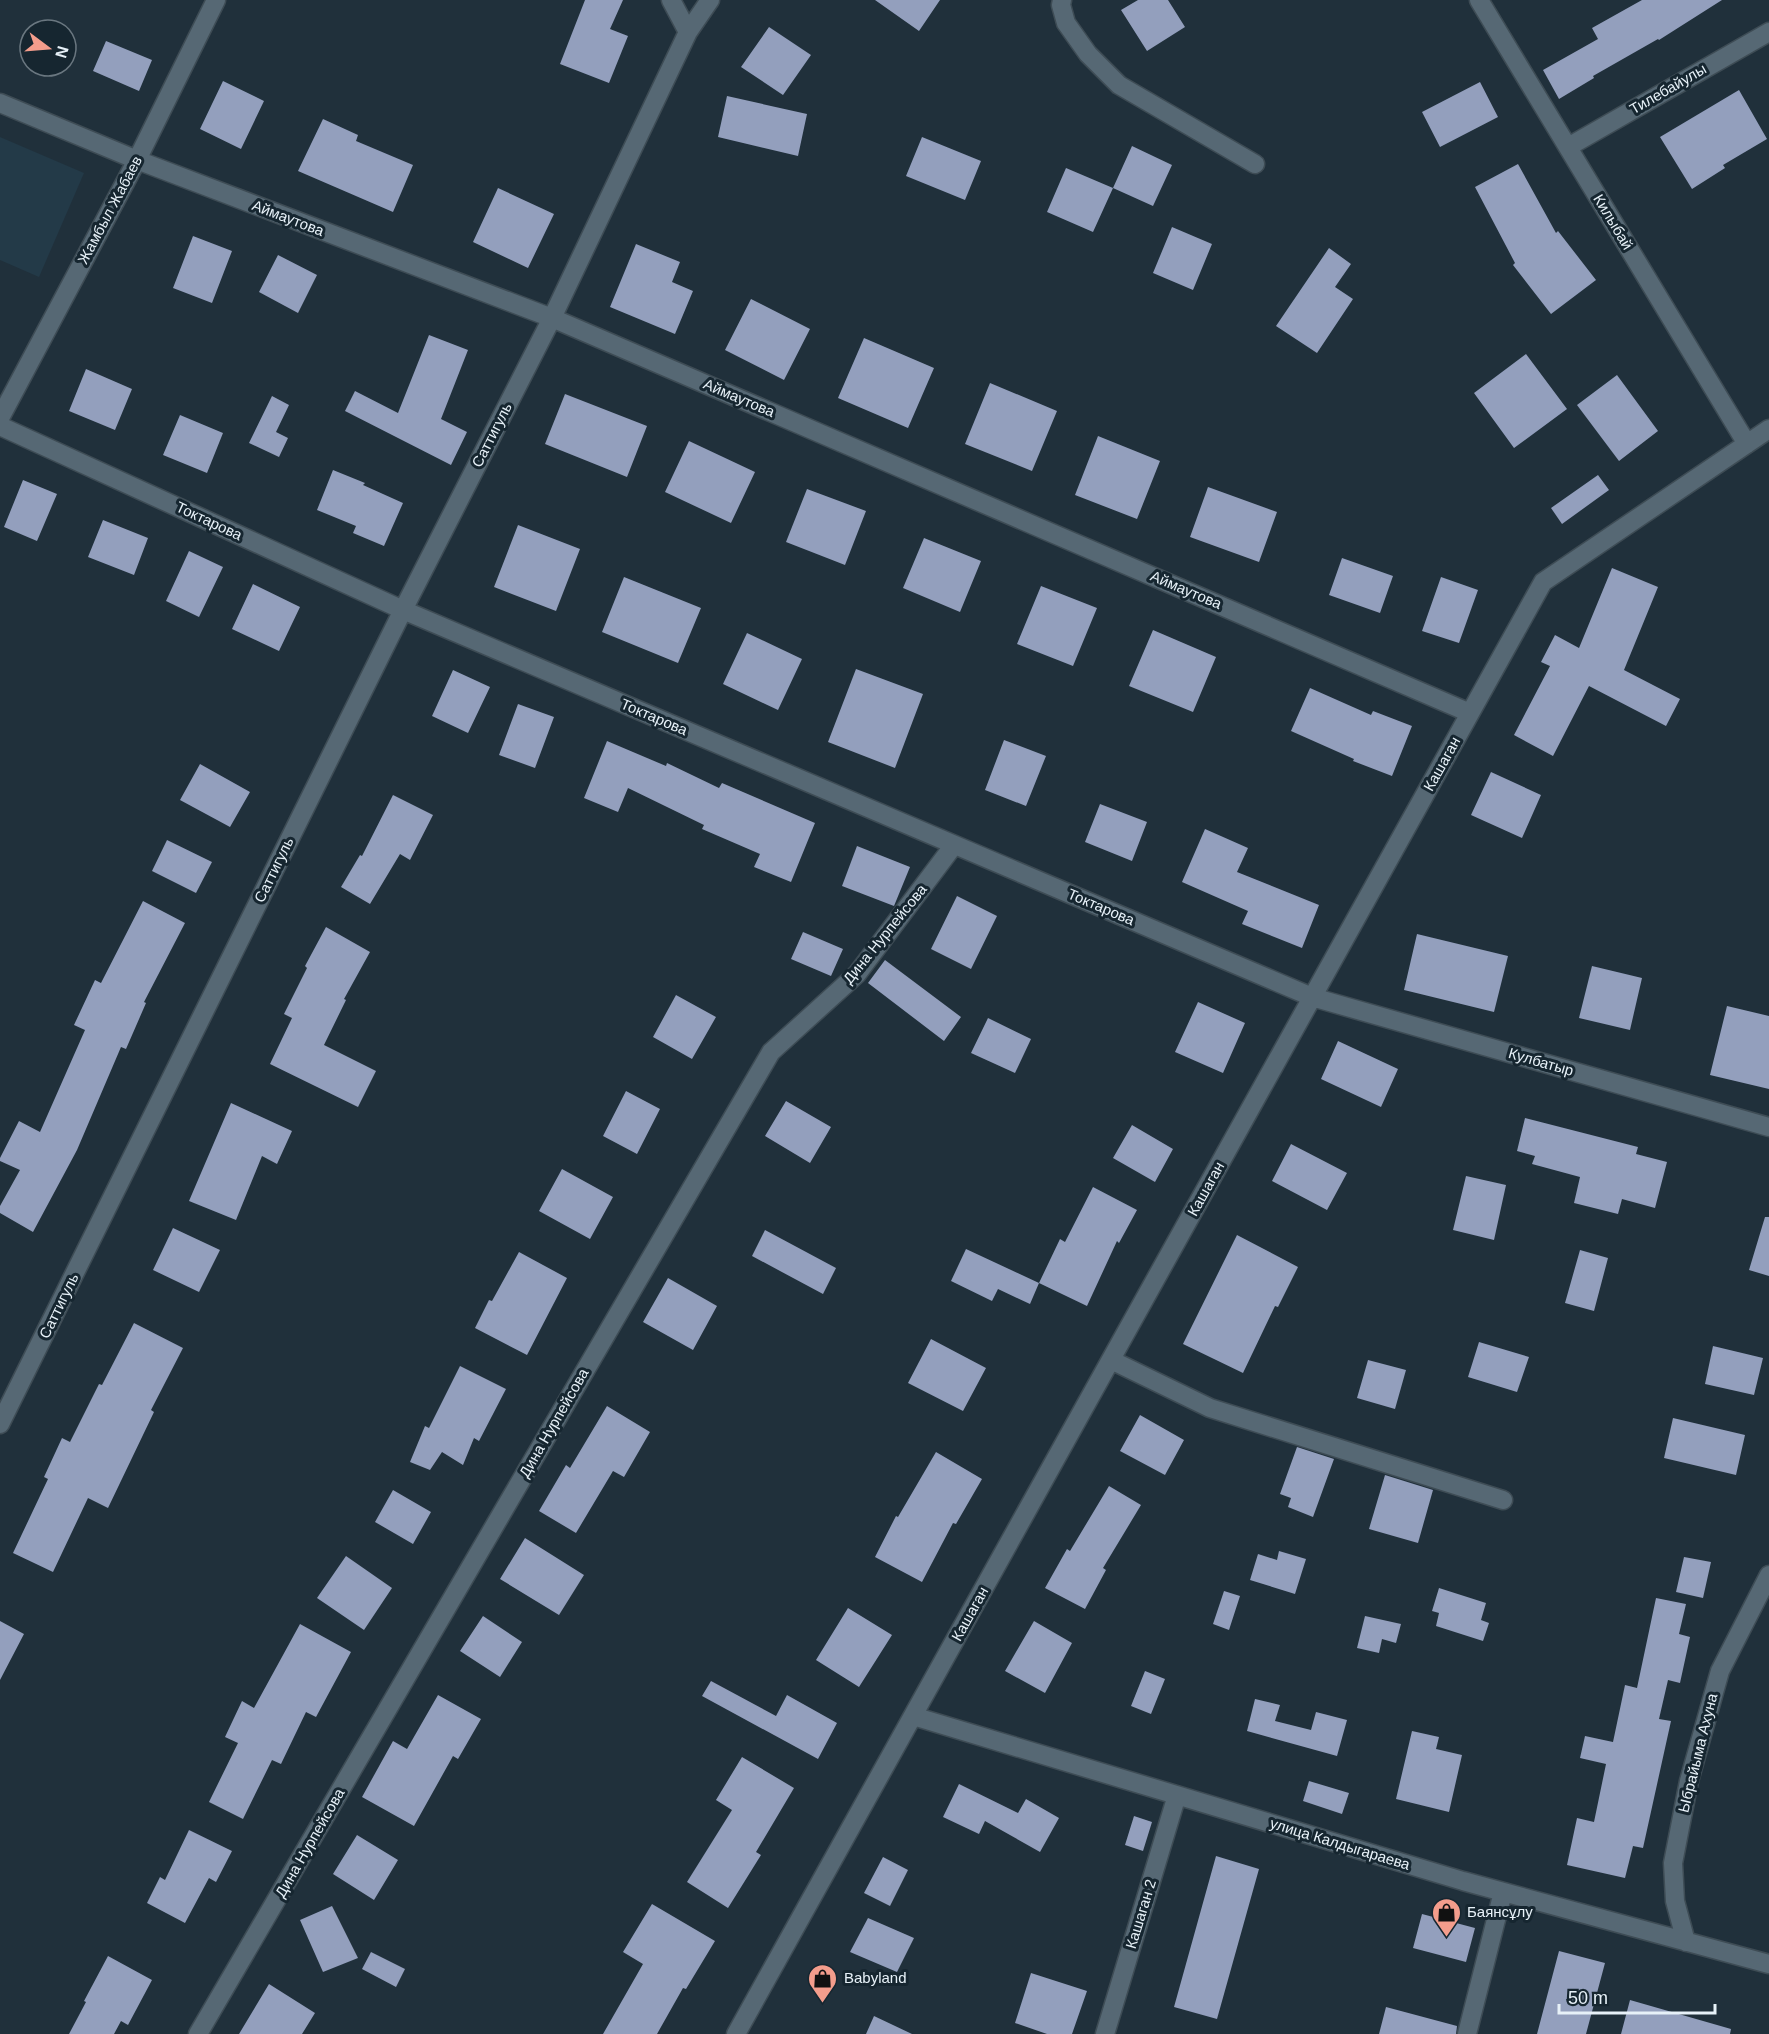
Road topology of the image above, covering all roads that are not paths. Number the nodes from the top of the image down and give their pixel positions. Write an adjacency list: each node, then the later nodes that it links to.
1 (216, 0): 10 (street, Жамбыл Жабаев)
2 (671, 0): 6 (street)
3 (710, 0): 6 (street, Саттигуль)
4 (1062, 0): 11 (street)
5 (1479, 0): 9 (street, Килыбай)
6 (688, 32): 12 (street, Саттигуль)
7 (1769, 32): 9 (street, Тилебайулы)
8 (0, 103): 10 (street, Аймаутова)
9 (1568, 147): 16 (street, Килыбай)
10 (137, 160): 12 (street, Аймаутова); 13 (street, Жамбыл Жабаев)
11 (1255, 164)
12 (552, 318): 17 (street, Саттигуль); 18 (street, Аймаутова)
13 (0, 418)
14 (0, 426): 17 (street, Токтарова)
15 (1769, 429): 16 (street, Кашаган)
16 (1747, 444): 18 (street, Кашаган)
17 (403, 610): 19 (street, Токтарова); 23 (street, Саттигуль)
18 (1470, 713): 20 (street, Кашаган)
19 (954, 845): 20 (street, Токтарова); 31 (street, Дина Нурпейсова)
20 (1312, 997): 21 (street, Кулбатыр); 22 (street, Кашаган)
21 (1769, 1127)
22 (1111, 1360): 24 (street); 26 (street, Кашаган)
23 (0, 1424)
24 (1503, 1500)
25 (1769, 1575): 29 (street, Ыбрайыма Ахуна)
26 (913, 1716): 27 (street, улица Калдыгараева); 32 (street, Кашаган)
27 (1177, 1795): 28 (street, улица Калдыгараева); 33 (street, Кашаган 2)
28 (1503, 1892): 29 (street, улица Калдыгараева); 34 (street)
29 (1686, 1942): 30 (street, улица Калдыгараева)
30 (1769, 1964)
31 (198, 2034)
32 (736, 2034)
33 (1105, 2034)
34 (1467, 2034)

